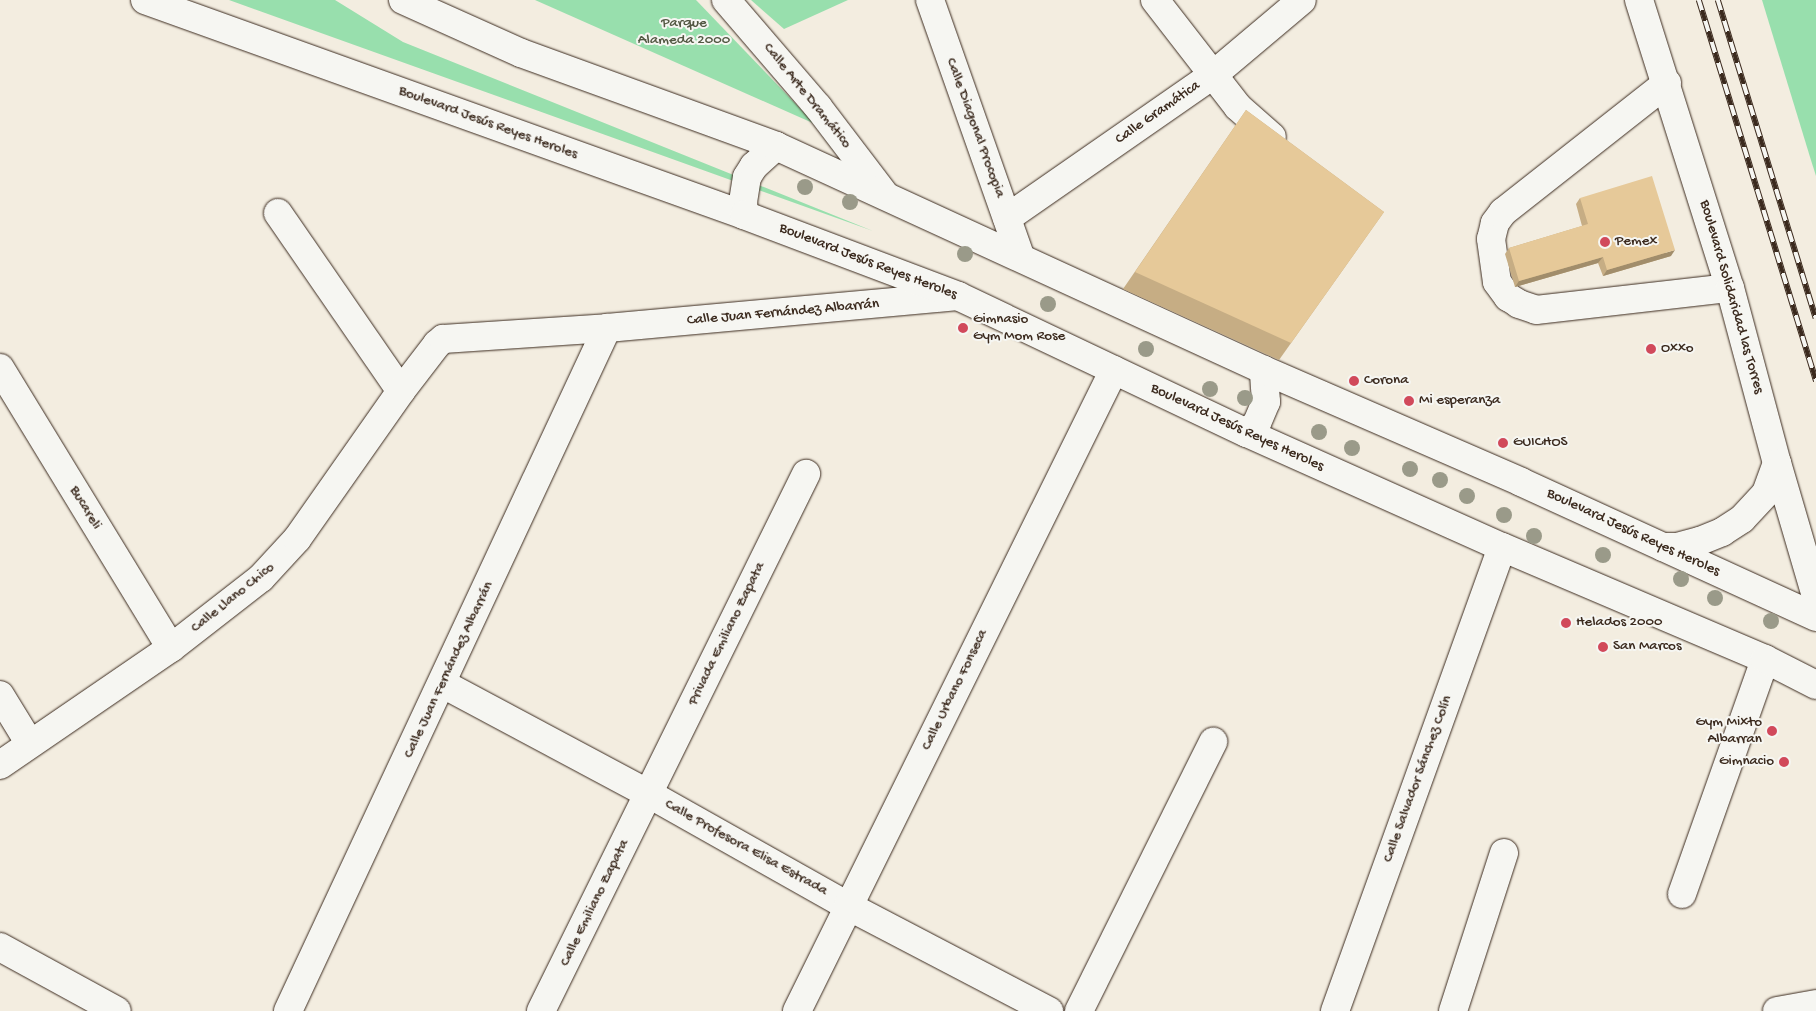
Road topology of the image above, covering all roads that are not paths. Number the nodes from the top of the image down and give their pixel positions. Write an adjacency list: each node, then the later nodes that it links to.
1 (145, 0): 14 (street, Boulevard Jesús Reyes Heroles)
2 (403, 0): 10 (street, Boulevard Jesús Reyes Heroles)
3 (726, 0): 12 (street, Calle Arte Dramático)
4 (930, 0): 15 (street, Calle Diagonal Procopia)
5 (1155, 0): 8 (street)
6 (1302, 0): 8 (street, Calle Gramática)
7 (1640, 0): 9 (street, Boulevard Solidaridad las Torres)
8 (1213, 75): 11 (street); 15 (street, Calle Gramática)
9 (1667, 83): 17 (street, Boulevard Solidaridad las Torres); 17 (street)
10 (776, 146): 12 (street, Boulevard Jesús Reyes Heroles); 14 (street)
11 (1292, 153)
12 (885, 195): 16 (street, Boulevard Jesús Reyes Heroles)
13 (278, 213): 24 (street)
14 (744, 215): 18 (street, Boulevard Jesús Reyes Heroles)
15 (1007, 218): 16 (street, Calle Diagonal Procopia)
16 (1020, 256): 23 (street, Boulevard Jesús Reyes Heroles)
17 (1730, 288): 26 (street, Boulevard Solidaridad las Torres)
18 (958, 296): 19 (street, Calle Juan Fernández Albarrán); 22 (street, Boulevard Jesús Reyes Heroles)
19 (608, 328): 20 (street, Calle Juan Fernández Albarrán); 34 (street, Calle Juan Fernández Albarrán)
20 (447, 337): 24 (street, Calle Llano Chico)
21 (0, 368): 32 (street, Bucareli)
22 (1114, 370): 25 (street, Boulevard Jesús Reyes Heroles); 43 (street, Calle Urbano Fonseca)
23 (1264, 370): 25 (street); 29 (street, Boulevard Jesús Reyes Heroles)
24 (401, 391): 32 (street, Calle Llano Chico)
25 (1247, 433): 28 (street, Boulevard Jesús Reyes Heroles)
26 (1777, 463): 29 (street); 30 (street, Boulevard Solidaridad las Torres)
27 (806, 474): 40 (street, Privada Emiliano Zapata)
28 (1502, 547): 33 (street, Boulevard Jesús Reyes Heroles); 52 (street, Calle Salvador Sánchez Colín)
29 (1663, 547): 31 (street, Boulevard Jesús Reyes Heroles)
30 (1816, 596)
31 (1816, 617)
32 (171, 648): 38 (street, Calle Llano Chico)
33 (1765, 658): 35 (street, Boulevard Jesús Reyes Heroles); 42 (street)
34 (442, 684): 40 (street, Calle Profesora Elisa Estrada); 47 (street, Calle Juan Fernández Albarrán)
35 (1816, 685)
36 (0, 695): 38 (street)
37 (1213, 742): 51 (street)
38 (30, 744): 39 (street, Calle Llano Chico)
39 (0, 765)
40 (649, 794): 43 (street, Calle Profesora Elisa Estrada); 48 (street, Calle Emiliano Zapata)
41 (1504, 853): 53 (street)
42 (1682, 894)
43 (848, 906): 49 (street, Calle Urbano Fonseca); 50 (street, Calle Profesora Elisa Estrada)
44 (0, 947): 46 (street)
45 (1816, 1004): 54 (street)
46 (117, 1011)
47 (288, 1011)
48 (541, 1011)
49 (797, 1011)
50 (1049, 1011)
51 (1079, 1011)
52 (1335, 1011)
53 (1453, 1011)
54 (1777, 1011)

